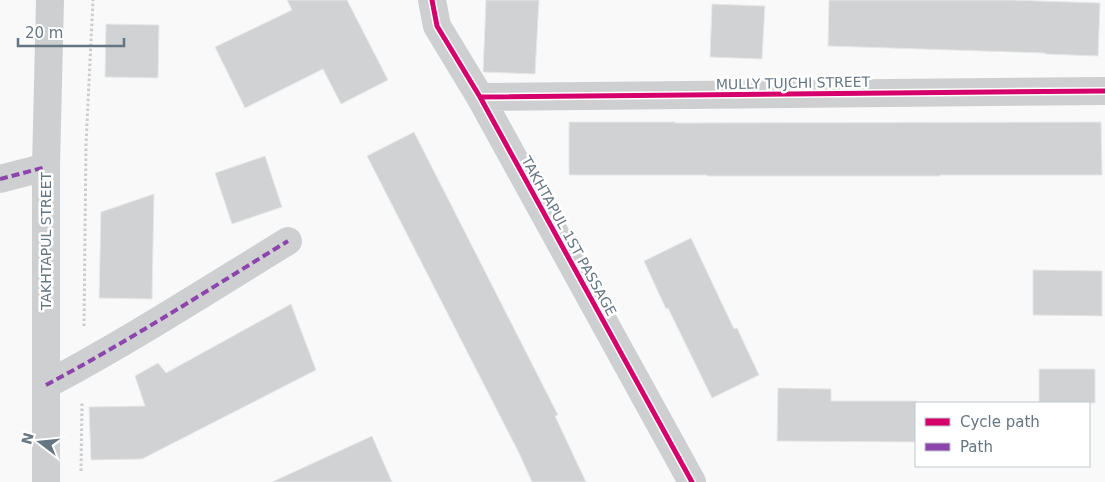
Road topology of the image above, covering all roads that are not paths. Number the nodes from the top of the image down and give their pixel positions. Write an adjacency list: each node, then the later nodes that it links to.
1 (50, 0): 5 (street, TAKHTAPUL STREET)
2 (432, 0): 4 (street, TAKHTAPUL 1ST PASSAGE)
3 (1105, 91): 4 (street, MULLY TUJCHI STREET)
4 (480, 97): 10 (street, TAKHTAPUL 1ST PASSAGE)
5 (46, 167): 6 (street); 8 (street, TAKHTAPUL STREET)
6 (0, 179)
7 (288, 241): 8 (street)
8 (46, 385): 9 (street, TAKHTAPUL STREET)
9 (46, 482)
10 (692, 482)

